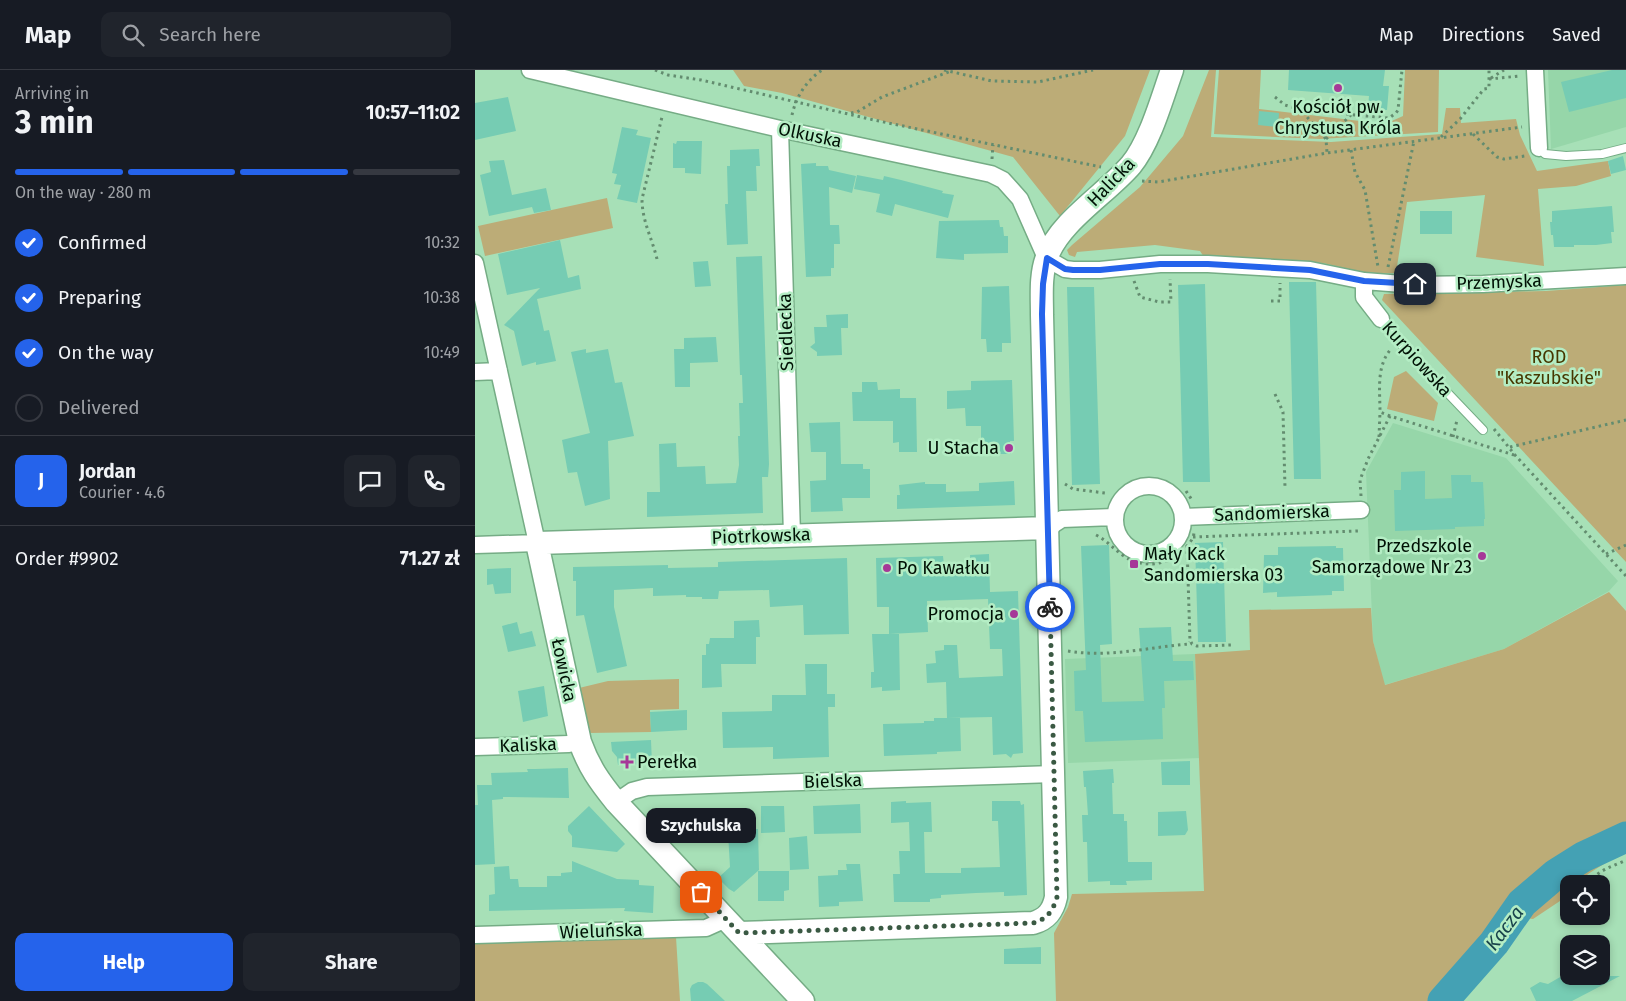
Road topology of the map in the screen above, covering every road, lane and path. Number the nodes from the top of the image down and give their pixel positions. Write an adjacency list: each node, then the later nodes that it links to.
1 (530, 70): 14 (street, Olkuska)
2 (655, 70): 15 (path)
3 (822, 70): 15 (path)
4 (944, 70): 10 (path)
5 (1093, 70): 10 (path)
6 (1172, 70): 30 (street, Halicka)
7 (1402, 70): 19 (path)
8 (1489, 70): 12 (path)
9 (1504, 70): 12 (path)
10 (951, 72): 18 (path)
11 (1529, 73): 12 (path); 20 (street)
12 (1490, 79): 23 (path)
13 (1275, 97): 17 (path)
14 (665, 102): 21 (street, Olkuska); 32 (path)
15 (796, 102): 16 (path); 18 (path)
16 (794, 108)
17 (1301, 110): 19 (path); 24 (path)
18 (848, 114): 30 (path)
19 (1351, 114): 24 (path)
20 (1538, 126): 22 (path); 28 (street)
21 (780, 129): 31 (street, Olkuska); 62 (street, Siedlecka)
22 (1473, 134): 23 (path); 28 (path)
23 (1440, 137): 25 (path)
24 (1326, 138): 29 (path)
25 (1415, 141): 27 (path); 36 (path)
26 (1626, 148): 28 (lane)
27 (1351, 150): 29 (path); 36 (path)
28 (1542, 151)
29 (1327, 153): 30 (path)
30 (1123, 173): 31 (street, Halicka)
31 (1047, 258): 34 (street, Przemyska); 59 (street)
32 (657, 259)
33 (475, 263): 42 (street, Łowicka)
34 (1129, 267): 36 (street, Przemyska); 37 (path)
35 (1626, 276): 36 (street, Przemyska)
36 (1377, 278): 40 (street, Kurpiowska)
37 (1170, 282)
38 (1280, 287): 39 (path)
39 (1271, 301)
40 (1381, 319): 41 (lane, Kurpiowska)
41 (1399, 341): 45 (path); 48 (lane, Kurpiowska)
42 (499, 371): 43 (street); 64 (street, Łowicka)
43 (475, 372)
44 (1275, 394): 53 (path)
45 (1380, 412): 46 (path); 49 (path)
46 (1390, 416): 49 (path); 68 (path)
47 (1626, 420): 50 (path)
48 (1483, 430)
49 (1379, 438): 52 (path)
50 (1509, 447)
51 (1058, 479): 55 (path)
52 (1360, 480)
53 (1285, 488)
54 (1186, 490): 57 (path)
55 (1105, 493)
56 (1361, 510): 57 (street, Sandomierska)
57 (1189, 516): 58 (street); 58 (street); 63 (path)
58 (1115, 517): 59 (street)
59 (1048, 528): 62 (street, Piotrkowska); 72 (street)
60 (1358, 531): 63 (path)
61 (1093, 533): 66 (path)
62 (792, 534): 64 (street, Piotrkowska)
63 (1193, 537): 66 (path)
64 (537, 543): 65 (street, Piotrkowska); 73 (street, Łowicka)
65 (475, 545)
66 (1187, 545): 70 (path)
67 (1626, 545): 68 (path)
68 (1606, 554): 69 (path)
69 (1626, 576)
70 (1190, 642): 71 (path); 72 (path)
71 (1231, 645)
72 (1051, 649): 75 (street)
73 (580, 742): 74 (street, Kaliska); 76 (street, Łowicka)
74 (475, 747)
75 (1054, 774): 76 (street, Bielska); 79 (street, Wieluńska)
76 (616, 802): 79 (street, Łowicka)
77 (1626, 860): 78 (path)
78 (1597, 875)
79 (732, 926): 80 (street, Wieluńska); 81 (street, Łowicka)
80 (475, 935)
81 (803, 1001)

